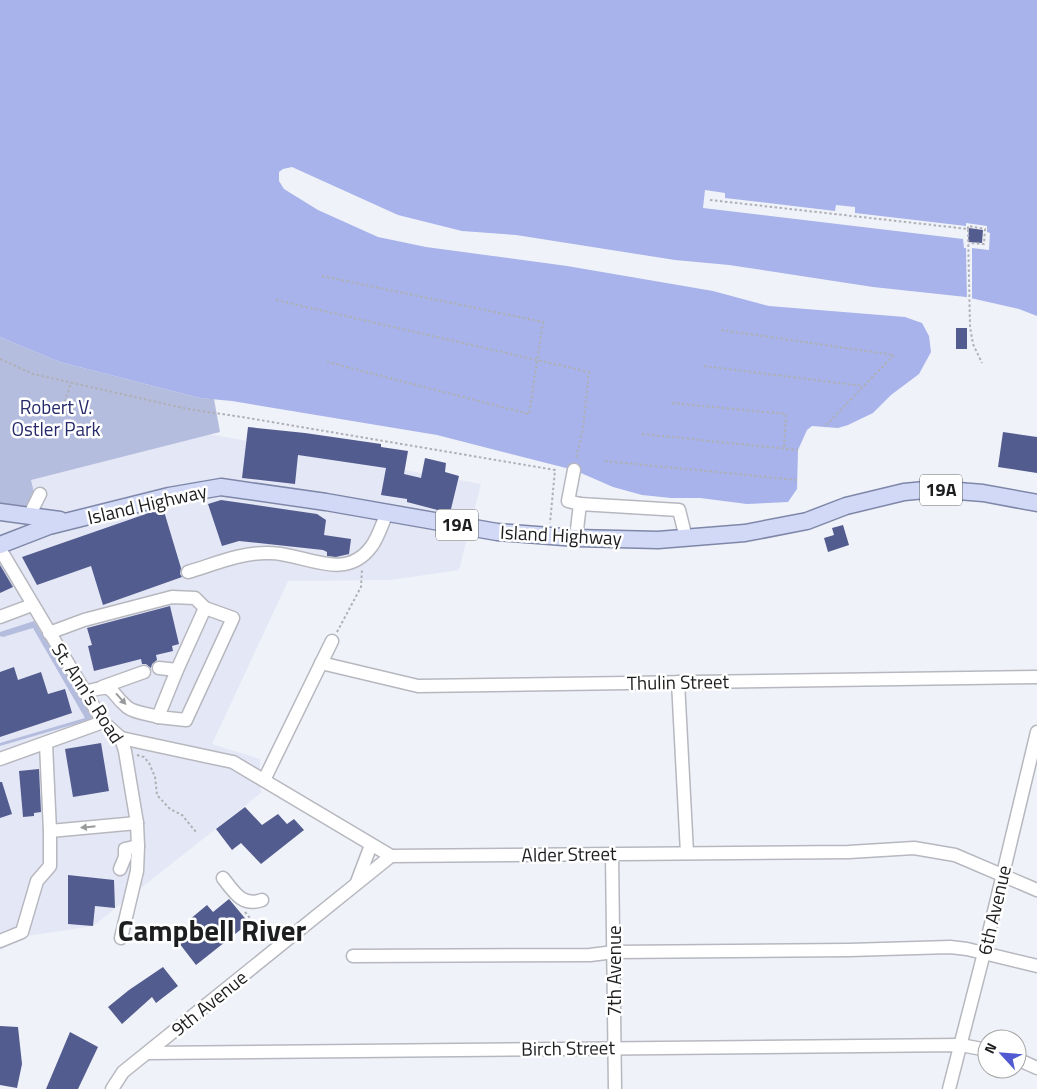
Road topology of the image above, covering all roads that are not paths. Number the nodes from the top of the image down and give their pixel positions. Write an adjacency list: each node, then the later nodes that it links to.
1 (574, 470): 4 (street)
2 (40, 494): 7 (street)
3 (1037, 503): 10 (main road, Island Highway / 19A)
4 (580, 504): 9 (street); 10 (street)
5 (0, 512): 7 (main road)
6 (387, 513): 8 (main road, Island Highway / 19A); 9 (main road, Island Highway / 19A); 13 (street)
7 (29, 516): 8 (main road)
8 (70, 521): 11 (main road, Island Highway / 19A)
9 (576, 538): 10 (main road, Island Highway / 19A)
10 (686, 538)
11 (0, 545)
12 (0, 550): 14 (street, St. Ann's Road)
13 (188, 572)
14 (32, 605): 16 (street); 17 (street, St. Ann's Road)
15 (205, 608): 17 (street); 21 (street); 27 (street)
16 (0, 617)
17 (49, 632): 26 (street, St. Ann's Road)
18 (332, 641): 19 (street)
19 (321, 663): 24 (street, Thulin Street); 33 (street)
20 (159, 668): 21 (street)
21 (177, 670): 27 (street)
22 (144, 672): 25 (street)
23 (1037, 677): 24 (street, Thulin Street)
24 (678, 682): 38 (street)
25 (102, 687): 26 (street); 27 (street, one-way to 27)
26 (84, 692): 28 (street, St. Ann's Road)
27 (158, 717)
28 (103, 722): 30 (street, St. Ann's Road); 31 (street)
29 (1037, 732): 42 (street, 6th Avenue)
30 (121, 738): 33 (street, Alder Street); 34 (street, St. Ann's Road)
31 (46, 744): 32 (street); 35 (street)
32 (0, 759)
33 (264, 780): 36 (street, Alder Street)
34 (136, 823): 35 (street, one-way to 35); 37 (street, St. Ann's Road)
35 (50, 831): 48 (street)
36 (371, 845): 40 (street, Alder Street); 44 (street, 9th Avenue)
37 (138, 846): 41 (street); 47 (street, St. Ann's Road)
38 (687, 853): 39 (street, Alder Street); 42 (street, Alder Street)
39 (612, 854): 40 (street, Alder Street); 49 (street, 7th Avenue)
40 (391, 856): 44 (street, 9th Avenue)
41 (120, 870)
42 (1001, 875): 45 (street, Alder Street); 50 (street, 6th Avenue)
43 (223, 878): 46 (street)
44 (357, 882): 56 (street, 9th Avenue)
45 (1037, 890)
46 (262, 900)
47 (121, 938)
48 (0, 941)
49 (614, 952): 50 (street); 51 (street); 54 (street, 7th Avenue)
50 (984, 953): 52 (street); 53 (street, 6th Avenue)
51 (353, 956)
52 (1037, 966)
53 (961, 1045): 54 (street, Birch Street); 55 (street, Birch Street); 59 (street, 6th Avenue)
54 (614, 1048): 56 (street, Birch Street); 58 (street, 7th Avenue)
55 (977, 1048)
56 (148, 1052): 57 (street, 9th Avenue)
57 (112, 1089)
58 (615, 1089)
59 (949, 1089)

